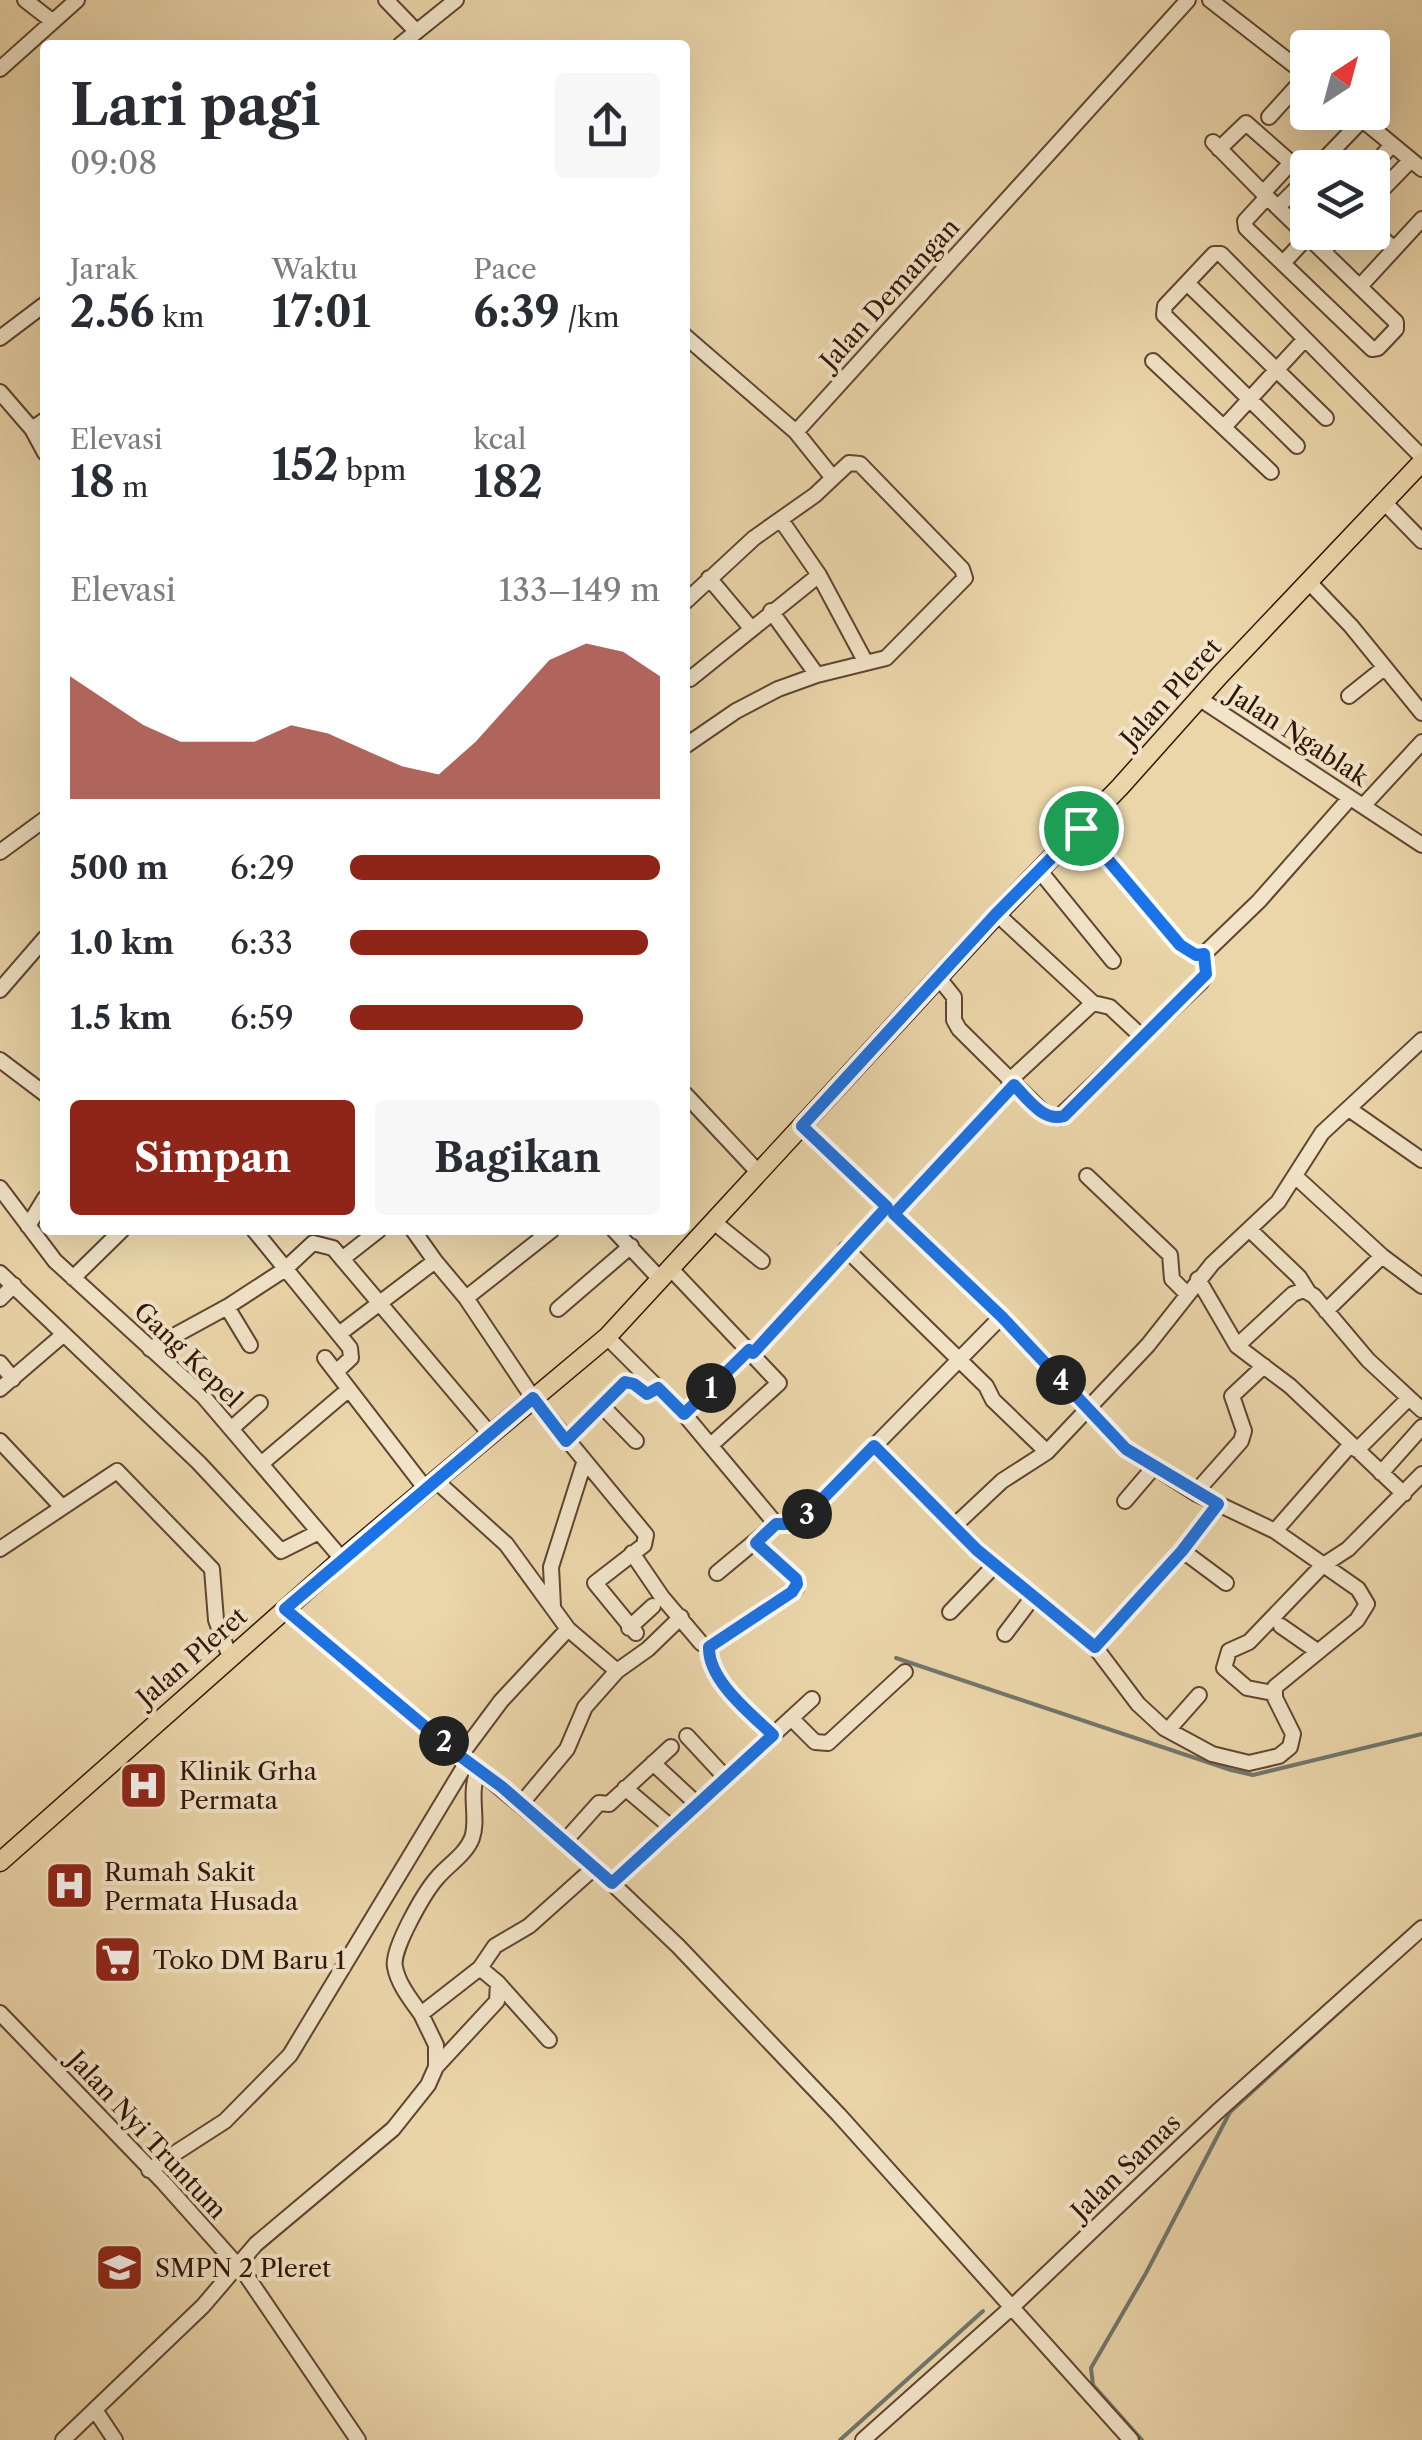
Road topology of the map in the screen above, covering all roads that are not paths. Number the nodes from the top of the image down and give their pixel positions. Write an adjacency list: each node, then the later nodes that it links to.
1 (25, 0): 7 (street)
2 (78, 0): 7 (street)
3 (386, 0): 8 (street)
4 (456, 0): 8 (street)
5 (1188, 0): 45 (street, Jalan Demangan)
6 (1210, 0): 10 (street)
7 (52, 21): 11 (street)
8 (416, 31): 9 (street)
9 (406, 40)
10 (1290, 63)
11 (0, 68)
12 (1290, 94): 13 (street)
13 (1269, 117)
14 (1346, 130): 17 (street)
15 (1374, 130): 16 (street)
16 (1392, 144): 18 (street); 19 (street)
17 (1330, 150)
18 (1387, 150)
19 (1413, 165): 20 (street); 21 (street)
20 (1422, 180)
21 (1390, 185)
22 (1265, 195): 22 (street); 25 (street); 31 (street)
23 (1290, 195): 24 (street)
24 (1283, 202)
25 (1290, 217)
26 (1422, 219): 28 (street)
27 (1390, 245): 28 (street)
28 (1394, 249): 33 (street)
29 (1296, 250): 31 (street)
30 (1325, 250): 31 (street)
31 (1284, 263)
32 (1187, 282): 36 (street); 39 (street); 41 (street)
33 (1364, 282)
34 (40, 308): 35 (street)
35 (0, 338)
36 (1305, 339): 39 (street); 47 (street)
37 (690, 340): 45 (street)
38 (1153, 360): 44 (street)
39 (1276, 371): 41 (street); 42 (street)
40 (0, 392): 43 (street)
41 (1248, 400): 44 (street); 46 (street)
42 (1326, 418)
43 (38, 424)
44 (1224, 427): 48 (street)
45 (796, 432): 49 (street)
46 (1297, 446)
47 (1422, 460): 50 (main road, Jalan Pleret)
48 (1271, 472)
49 (833, 478): 51 (street); 59 (street)
50 (1390, 507): 52 (street); 55 (main road, Jalan Pleret)
51 (781, 520): 53 (street); 54 (street)
52 (1422, 542)
53 (819, 575): 57 (street); 59 (street)
54 (709, 578): 56 (street); 58 (street)
55 (1313, 585): 60 (street); 64 (main road, Jalan Pleret)
56 (690, 597)
57 (771, 611): 58 (street); 61 (street)
58 (751, 628): 62 (street)
59 (865, 661): 61 (street)
60 (1384, 668): 63 (street); 65 (street)
61 (817, 675): 67 (street)
62 (690, 679)
63 (1349, 696)
64 (1200, 699): 68 (street, Jalan Ngablak); 70 (main road, Jalan Pleret)
65 (1422, 713)
66 (1422, 742): 68 (street)
67 (690, 743)
68 (1356, 802): 71 (street, Jalan Ngablak); 76 (street)
69 (40, 822): 72 (street)
70 (1081, 828): 73 (main road, Jalan Pleret); 76 (street)
71 (1422, 845)
72 (1, 849)
73 (1039, 870): 74 (main road, Jalan Pleret); 77 (street)
74 (996, 914): 78 (main road, Jalan Pleret); 80 (street)
75 (40, 944): 79 (street)
76 (1204, 954): 81 (street)
77 (1113, 961)
78 (938, 976): 84 (street); 88 (main road, Jalan Pleret)
79 (0, 990)
80 (1093, 1003): 81 (street); 84 (street)
81 (1141, 1036): 84 (street)
82 (1422, 1040): 87 (street)
83 (0, 1060): 85 (street)
84 (1012, 1083): 95 (street)
85 (40, 1090)
86 (690, 1099): 90 (street)
87 (1349, 1108): 89 (street); 92 (street)
88 (802, 1126): 90 (main road, Jalan Pleret); 95 (street)
89 (1422, 1160)
90 (760, 1173): 96 (main road, Jalan Pleret)
91 (1087, 1176): 119 (street)
92 (1295, 1176): 98 (street); 107 (street)
93 (0, 1188): 97 (street, Gang Kepel)
94 (40, 1206): 97 (street)
95 (891, 1210): 106 (street); 126 (street)
96 (715, 1223): 110 (street); 113 (main road, Jalan Pleret)
97 (28, 1226): 114 (street, Gang Kepel)
98 (1250, 1230): 115 (street); 118 (street)
99 (117, 1235): 114 (street)
100 (258, 1235): 111 (street)
101 (373, 1235): 108 (street)
102 (417, 1235): 109 (street)
103 (546, 1235): 120 (street)
104 (619, 1235): 105 (street)
105 (631, 1246): 113 (street); 124 (street)
106 (846, 1249): 133 (street); 135 (street)
107 (1382, 1256): 117 (street); 125 (street)
108 (342, 1259): 111 (street); 122 (street)
109 (435, 1260): 120 (street); 122 (street)
110 (762, 1261)
111 (284, 1270): 123 (street); 128 (street)
112 (0, 1273): 116 (street)
113 (666, 1274): 129 (main road, Jalan Pleret); 133 (street)
114 (73, 1278): 132 (street, Gang Kepel)
115 (1198, 1280): 119 (street); 131 (street)
116 (14, 1286): 121 (street); 127 (street)
117 (1422, 1286)
118 (1308, 1293): 125 (street); 131 (street)
119 (1187, 1294): 147 (street)
120 (466, 1298): 143 (street)
121 (0, 1299)
122 (379, 1303): 128 (street); 152 (street)
123 (227, 1307): 130 (street); 132 (street)
124 (558, 1310)
125 (1326, 1311): 144 (street)
126 (1002, 1317): 135 (street); 147 (street)
127 (64, 1334): 139 (street); 174 (street)
128 (338, 1334): 138 (street)
129 (607, 1337): 140 (street); 143 (main road, Jalan Pleret)
130 (250, 1346)
131 (1236, 1346): 137 (street)
132 (150, 1348): 151 (street, Gang Kepel)
133 (751, 1351): 149 (street); 156 (street)
134 (325, 1358): 138 (street)
135 (959, 1360): 157 (street); 159 (street)
136 (0, 1364): 139 (street)
137 (1264, 1366): 158 (street); 166 (street)
138 (336, 1372): 142 (street)
139 (13, 1379): 141 (street)
140 (658, 1388): 146 (street); 149 (street)
141 (0, 1389)
142 (348, 1390): 161 (street); 165 (street)
143 (533, 1398): 152 (main road, Jalan Pleret); 154 (street)
144 (1409, 1398): 148 (street); 158 (street)
145 (260, 1403): 151 (street)
146 (602, 1406): 154 (street); 155 (street)
147 (1088, 1409): 159 (street); 162 (street)
148 (1422, 1410)
149 (684, 1414): 156 (street)
150 (1422, 1427): 163 (street)
151 (231, 1429): 161 (street, Gang Kepel)
152 (490, 1434): 165 (main road, Jalan Pleret)
153 (0, 1441): 170 (street)
154 (566, 1441): 160 (street)
155 (636, 1442)
156 (711, 1445): 171 (street)
157 (874, 1446): 171 (street); 172 (street)
158 (1354, 1447): 163 (street); 173 (street)
159 (1047, 1452): 172 (street)
160 (584, 1463): 178 (street); 188 (street)
161 (261, 1464): 174 (street, Gang Kepel)
162 (1154, 1467): 166 (street); 168 (street)
163 (1381, 1473): 167 (street)
164 (1422, 1474): 167 (street)
165 (430, 1484): 179 (main road, Jalan Pleret); 188 (street)
166 (1195, 1493): 169 (street)
167 (1404, 1494): 181 (street)
168 (1126, 1501)
169 (1218, 1504): 173 (street); 177 (street)
170 (61, 1506): 176 (street); 196 (street)
171 (776, 1524): 175 (street)
172 (953, 1527): 180 (street)
173 (1275, 1531): 181 (street)
174 (319, 1532): 179 (street, Gang Kepel)
175 (756, 1543): 182 (street); 193 (street)
176 (0, 1549)
177 (1182, 1551): 183 (street); 194 (street)
178 (632, 1554): 185 (street); 189 (street)
179 (342, 1559): 186 (main road, Jalan Pleret)
180 (995, 1566): 184 (street); 187 (street)
181 (1322, 1566): 195 (street); 199 (street)
182 (717, 1573)
183 (1226, 1582)
184 (1033, 1597): 192 (street); 194 (street)
185 (653, 1606)
186 (285, 1609): 196 (main road, Jalan Pleret); 207 (street)
187 (950, 1612)
188 (554, 1613): 191 (street)
189 (681, 1617): 193 (street); 197 (street)
190 (1281, 1626): 195 (street)
191 (568, 1630): 197 (street); 207 (street)
192 (1005, 1634)
193 (709, 1647): 204 (street)
194 (1095, 1647): 203 (street)
195 (1317, 1651): 199 (street)
196 (230, 1657): 215 (main road, Jalan Pleret)
197 (617, 1671): 211 (street)
198 (905, 1672): 202 (street)
199 (1273, 1693): 203 (street)
200 (1199, 1695): 203 (street)
201 (812, 1699): 202 (street)
202 (791, 1718): 204 (street)
203 (1168, 1730)
204 (773, 1735): 209 (street)
205 (688, 1736): 209 (street)
206 (672, 1747): 208 (street)
207 (468, 1762): 211 (street); 222 (street); 225 (street)
208 (653, 1763): 210 (street); 212 (street)
209 (726, 1778): 212 (street)
210 (625, 1788): 213 (street); 214 (street)
211 (522, 1804): 214 (street)
212 (698, 1804): 213 (street)
213 (672, 1828): 217 (street)
214 (565, 1841): 216 (street)
215 (3, 1854)
216 (595, 1866): 217 (street); 219 (street)
217 (612, 1883): 227 (street)
218 (1422, 1928): 227 (street, Jalan Samas)
219 (480, 1968): 220 (street); 222 (street)
220 (498, 1984): 223 (street); 224 (street)
221 (0, 2013): 225 (street, Jalan Nyi Truntum)
222 (421, 2014): 224 (street)
223 (548, 2040)
224 (436, 2067): 226 (street)
225 (149, 2170): 226 (street, Jalan Nyi Truntum)
226 (238, 2266): 228 (street); 231 (street, Jalan Nyi Truntum)
227 (1012, 2308): 232 (street, Jalan Samas); 233 (street)
228 (95, 2410): 229 (street); 230 (street)
229 (63, 2440)
230 (114, 2440)
231 (358, 2440)
232 (863, 2440)
233 (1131, 2440)

